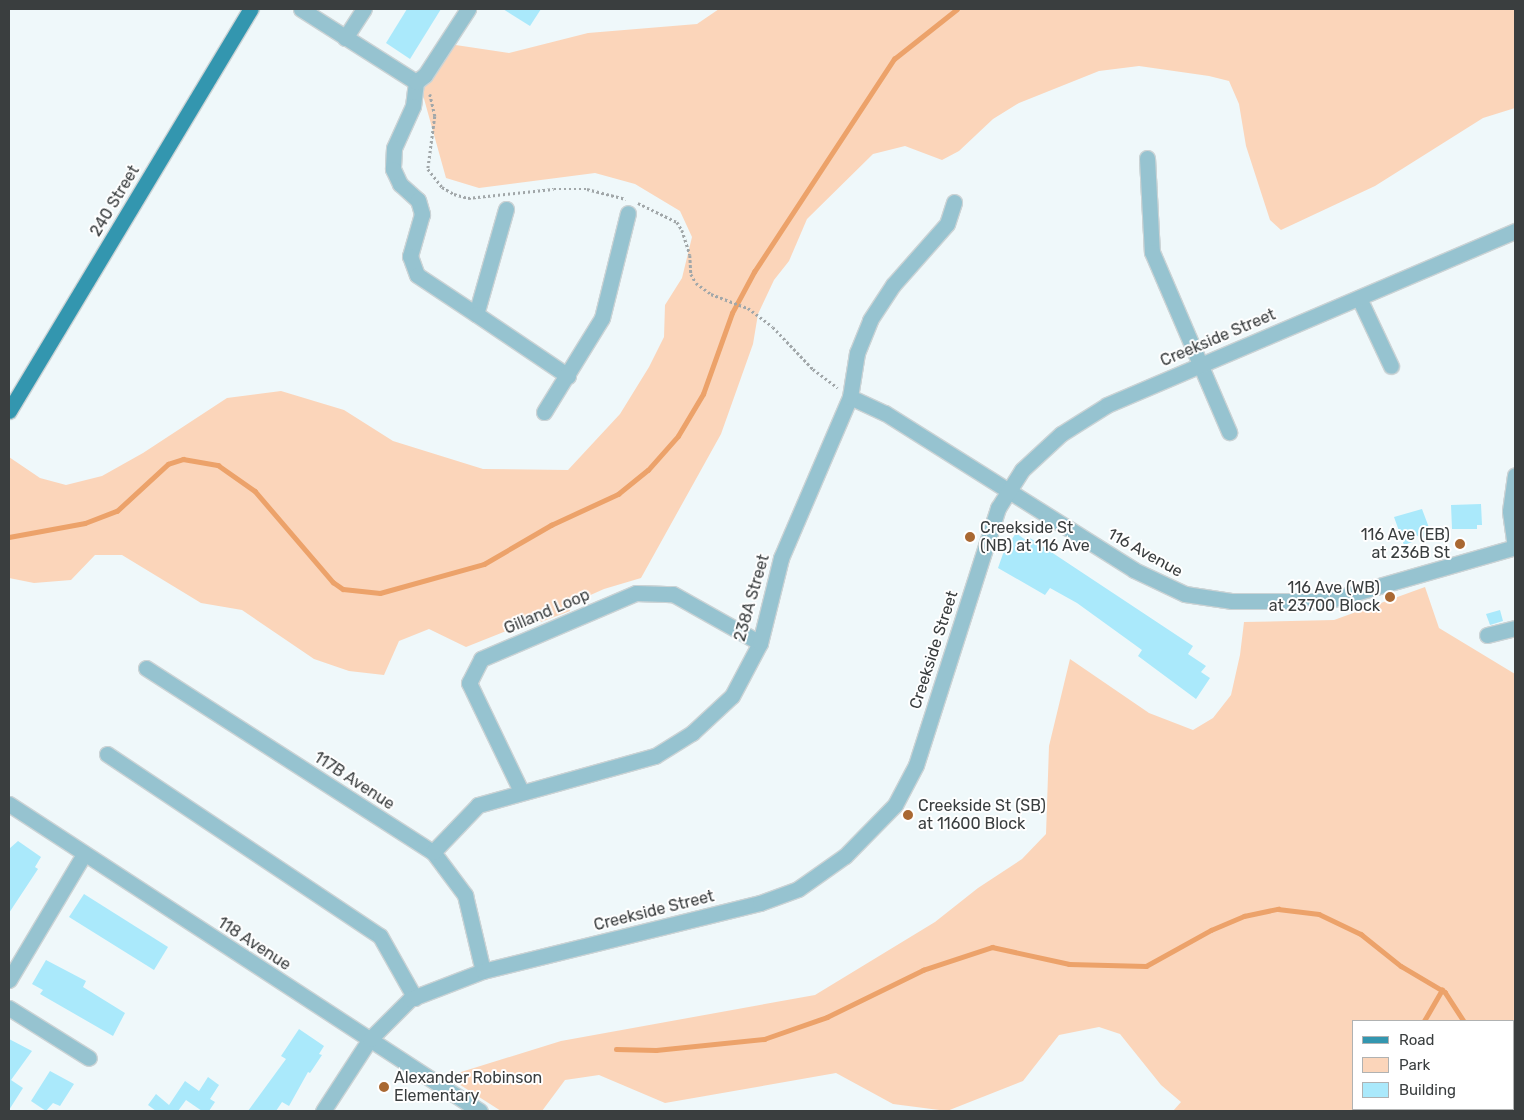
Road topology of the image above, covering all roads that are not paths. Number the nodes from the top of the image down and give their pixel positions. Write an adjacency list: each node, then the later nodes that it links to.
1 (251, 9): 18 (main road, 240 Street)
2 (301, 9): 5 (street)
3 (364, 9): 5 (street)
4 (468, 9): 6 (street)
5 (345, 38): 6 (street)
6 (416, 82): 13 (street)
7 (1147, 158): 14 (street)
8 (954, 202): 17 (street, 238A Street)
9 (506, 209): 13 (street)
10 (628, 213): 16 (street)
11 (1515, 231): 12 (street, Creekside Street)
12 (1358, 298): 14 (street, Creekside Street); 15 (street)
13 (476, 314): 16 (street)
14 (1201, 364): 20 (street); 22 (street, Creekside Street)
15 (1391, 366)
16 (568, 376): 19 (street)
17 (850, 397): 22 (street, 116 Avenue); 26 (street, 238A Street)
18 (9, 411)
19 (544, 412)
20 (1230, 432)
21 (1515, 475): 23 (street)
22 (1008, 490): 23 (street, 116 Avenue); 33 (street, Creekside Street)
23 (1515, 547)
24 (1515, 628): 25 (street)
25 (1487, 635)
26 (760, 643): 29 (street, 238A Street); 29 (street, Gilland Loop)
27 (146, 668): 31 (street, 117B Avenue)
28 (107, 754): 35 (street)
29 (521, 791): 31 (street, 238A Street)
30 (9, 804): 32 (street, 118 Avenue)
31 (433, 852): 33 (street, 117B Avenue)
32 (84, 854): 34 (street); 37 (street, 118 Avenue)
33 (483, 971): 35 (street, Creekside Street)
34 (9, 980)
35 (415, 998): 37 (street, Creekside Street)
36 (9, 1008): 38 (street)
37 (370, 1040): 39 (street, Creekside Street); 40 (street, 118 Avenue)
38 (89, 1058)
39 (323, 1111)
40 (480, 1111)

